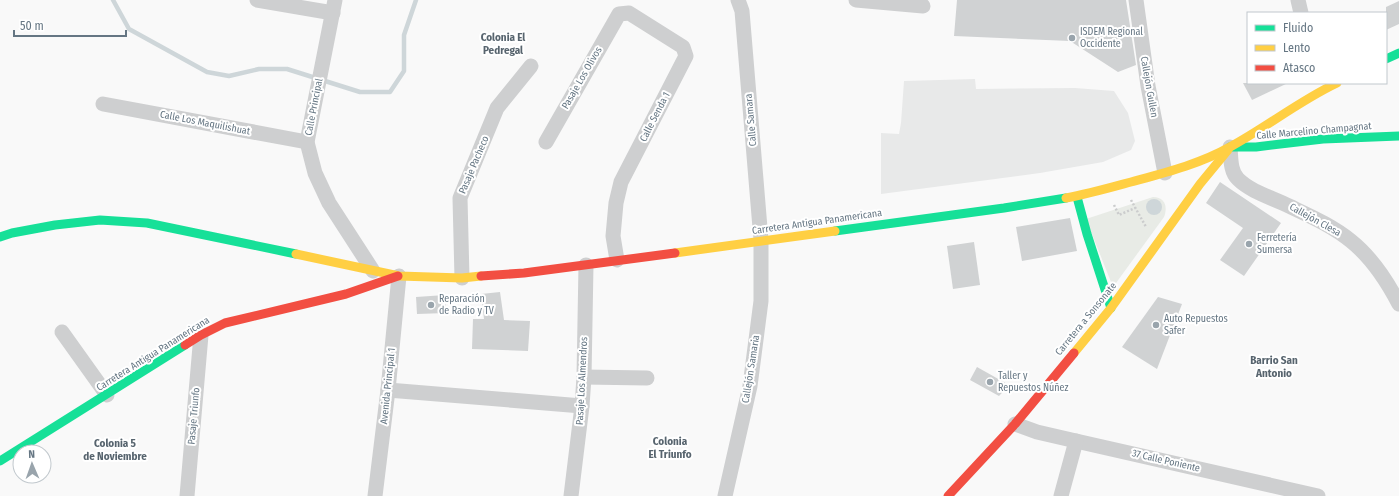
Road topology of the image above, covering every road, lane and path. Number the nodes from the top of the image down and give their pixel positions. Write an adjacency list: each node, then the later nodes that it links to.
1 (257, 0): 6 (street)
2 (738, 0): 27 (street, Calle Samara)
3 (856, 0): 7 (street)
4 (1136, 0): 20 (street, Callejón Gullen)
5 (1298, 0): 8 (street)
6 (334, 6): 17 (street, Calle Principal)
7 (922, 6)
8 (1301, 12)
9 (619, 14): 18 (street, Pasaje Los Olivos); 28 (street, Calle Senda 1)
10 (1399, 53): 11 (main road)
11 (1387, 59)
12 (531, 66): 32 (street, Pasaje Pacheco)
13 (1333, 84): 14 (main road)
14 (1317, 88): 19 (main road)
15 (103, 104): 17 (street, Calle Los Maquilishuat)
16 (1399, 136): 19 (main road, Calle Marcelino Champagnat)
17 (307, 142): 30 (street, Calle Principal)
18 (546, 142)
19 (1230, 147): 20 (main road, Carretera Antigua Panamericana); 33 (street, Callejón Clesa); 34 (main road, Carretera a Sonsonate)
20 (1165, 173): 22 (main road, Carretera Antigua Panamericana)
21 (1129, 194): 23 (path)
22 (1077, 197): 27 (main road, Carretera Antigua Panamericana); 34 (main road)
23 (1135, 208): 24 (path); 25 (path)
24 (1119, 215)
25 (1149, 232)
26 (0, 237): 30 (main road, Carretera Antigua Panamericana)
27 (761, 240): 28 (main road, Carretera Antigua Panamericana); 49 (street, Callejón Samaria)
28 (616, 260): 29 (main road, Carretera Antigua Panamericana)
29 (586, 265): 32 (main road, Carretera Antigua Panamericana); 37 (street, Pasaje Los Almendros)
30 (374, 271): 31 (main road, Carretera Antigua Panamericana)
31 (399, 276): 32 (main road, Carretera Antigua Panamericana); 36 (main road, Carretera Antigua Panamericana); 39 (street, Avenida Principal 1)
32 (462, 278)
33 (1399, 304)
34 (1111, 308): 42 (main road, Carretera a Sonsonate)
35 (62, 332): 40 (street)
36 (201, 335): 40 (main road, Carretera Antigua Panamericana); 46 (street, Pasaje Triunfo)
37 (584, 377): 38 (street); 41 (street, Pasaje Los Almendros)
38 (647, 378)
39 (388, 390): 41 (street); 47 (street, Avenida Principal 1)
40 (107, 395): 44 (main road, Carretera Antigua Panamericana)
41 (582, 406): 48 (street, Pasaje Los Almendros)
42 (1015, 424): 43 (street, 37 Calle Poniente); 50 (main road, Carretera a Sonsonate)
43 (1076, 441): 45 (street, 37 Calle Poniente); 51 (street)
44 (0, 460)
45 (1274, 491): 52 (street, 37 Calle Poniente)
46 (187, 496)
47 (375, 496)
48 (571, 496)
49 (725, 496)
50 (948, 496)
51 (1061, 496)
52 (1318, 496)

